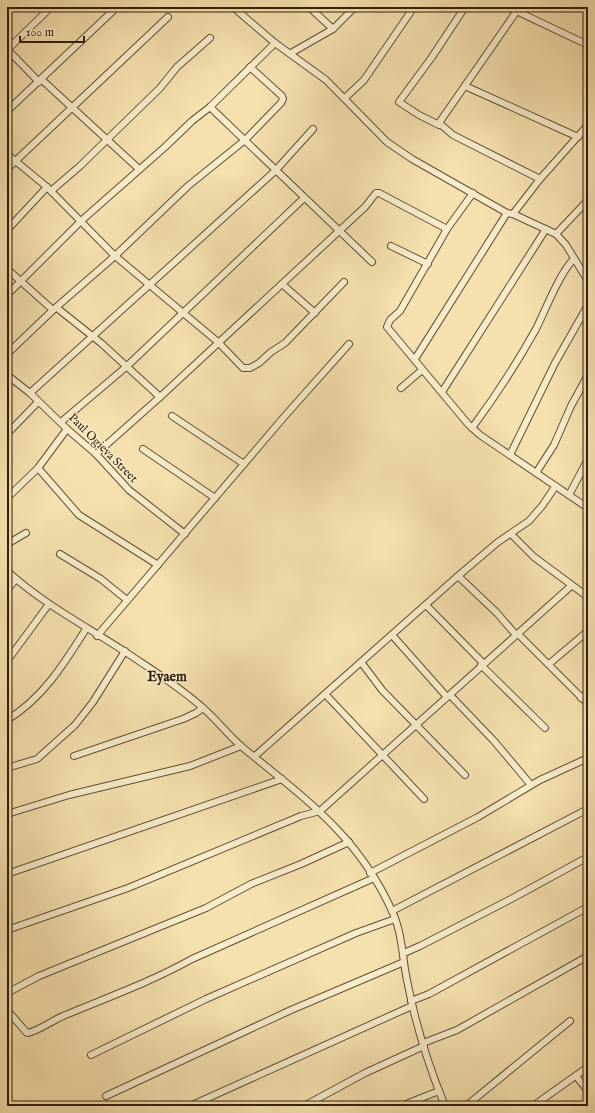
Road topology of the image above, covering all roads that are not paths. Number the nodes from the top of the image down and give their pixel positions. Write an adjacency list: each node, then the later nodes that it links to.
1 (51, 7): 15 (street)
2 (117, 7): 18 (street)
3 (233, 7): 13 (street)
4 (309, 7): 11 (street)
5 (355, 7): 11 (street)
6 (414, 7): 20 (street)
7 (465, 7): 24 (street)
8 (508, 7): 9 (street)
9 (516, 12): 14 (street); 19 (street)
10 (168, 17): 22 (street)
11 (333, 29): 16 (street)
12 (210, 38): 28 (street)
13 (275, 43): 16 (street); 17 (street)
14 (588, 45)
15 (7, 50): 18 (street)
16 (291, 53): 20 (street)
17 (250, 67): 21 (street); 29 (street)
18 (40, 80): 22 (street); 23 (street)
19 (465, 86): 24 (street); 27 (street)
20 (345, 98): 37 (street)
21 (210, 107): 29 (street); 33 (street)
22 (73, 108): 28 (street); 31 (street)
23 (7, 110)
24 (439, 125): 35 (street)
25 (588, 125): 27 (street)
26 (313, 129): 34 (street)
27 (578, 137): 35 (street)
28 (107, 138): 33 (street); 36 (street)
29 (245, 140): 34 (street); 48 (street)
30 (7, 154): 31 (street)
31 (16, 160): 32 (street); 36 (street)
32 (7, 169)
33 (139, 169): 41 (street)
34 (275, 170): 38 (street); 56 (street)
35 (540, 179): 40 (street)
36 (49, 189): 41 (street); 42 (street)
37 (473, 193): 40 (street); 43 (street)
38 (304, 198): 45 (street); 62 (street)
39 (588, 200): 46 (street)
40 (510, 214): 44 (street); 67 (street)
41 (81, 221): 48 (street); 53 (street)
42 (7, 230)
43 (447, 230): 45 (street); 51 (street)
44 (546, 230): 46 (street); 73 (street)
45 (338, 232): 50 (street); 57 (street)
46 (556, 234): 49 (street)
47 (391, 246): 51 (street)
48 (115, 256): 56 (street); 60 (street)
49 (574, 259): 54 (street); 79 (street)
50 (372, 262)
51 (428, 264): 67 (street)
52 (7, 268): 53 (street)
53 (21, 280): 58 (street); 60 (street)
54 (588, 281)
55 (344, 282): 61 (street)
56 (149, 284): 62 (street); 63 (street)
57 (282, 284): 61 (street); 64 (street)
58 (7, 295)
59 (588, 304): 84 (street)
60 (55, 309): 63 (street); 66 (street)
61 (315, 313): 64 (street)
62 (183, 314): 64 (street); 68 (street)
63 (93, 337): 68 (street); 74 (street)
64 (218, 342): 75 (street)
65 (349, 344): 86 (street)
66 (7, 354)
67 (415, 359): 69 (street)
68 (126, 367): 75 (street); 78 (street)
69 (422, 370): 72 (street); 73 (street)
70 (7, 375): 74 (street, Paul Ogieva Street)
71 (588, 375): 88 (street)
72 (401, 388)
73 (442, 392): 79 (street)
74 (30, 393): 76 (street, Paul Ogieva Street)
75 (160, 397): 83 (street)
76 (38, 402): 78 (street, Paul Ogieva Street); 81 (street)
77 (172, 416): 86 (street)
78 (61, 422): 80 (street, Paul Ogieva Street)
79 (472, 428): 84 (street)
80 (67, 429): 83 (street, Paul Ogieva Street); 87 (street)
81 (7, 434)
82 (143, 448): 92 (street)
83 (96, 454): 95 (street, Paul Ogieva Street)
84 (510, 456): 88 (street)
85 (588, 459): 90 (street)
86 (244, 464): 92 (street)
87 (38, 468): 91 (street); 99 (street)
88 (536, 473): 89 (street)
89 (555, 487): 90 (street); 96 (street)
90 (569, 495): 93 (street)
91 (7, 498)
92 (215, 498): 95 (street)
93 (588, 508)
94 (26, 533): 97 (street)
95 (185, 534): 99 (street)
96 (511, 534): 101 (street); 103 (street)
97 (7, 544)
98 (60, 554): 106 (street)
99 (158, 565): 106 (street)
100 (7, 571): 102 (street)
101 (458, 576): 108 (street); 112 (street)
102 (16, 579): 104 (street); 107 (street)
103 (571, 586): 105 (street); 112 (street)
104 (7, 590)
105 (588, 597)
106 (127, 600): 113 (street)
107 (49, 604): 109 (street); 115 (street)
108 (426, 605): 111 (street); 117 (street)
109 (86, 629): 113 (street); 125 (street)
110 (588, 631): 118 (street)
111 (392, 635): 116 (street); 121 (street)
112 (517, 635): 117 (street); 118 (street)
113 (97, 636): 114 (street)
114 (125, 651): 124 (street); 133 (street)
115 (7, 662)
116 (361, 662): 120 (street); 126 (street)
117 (482, 664): 121 (street); 127 (street)
118 (549, 664): 122 (street)
119 (588, 692): 122 (street)
120 (326, 695): 129 (street); 131 (street)
121 (449, 696): 126 (street); 136 (street)
122 (582, 698): 123 (street)
123 (588, 704)
124 (203, 708): 128 (street); 130 (street)
125 (7, 720)
126 (416, 725): 129 (street); 134 (street)
127 (545, 728)
128 (241, 746): 131 (street); 140 (street)
129 (383, 755): 137 (street); 139 (street)
130 (74, 756)
131 (255, 756): 135 (street)
132 (588, 758): 136 (street)
133 (7, 768)
134 (465, 775)
135 (282, 779): 139 (street); 143 (street)
136 (531, 785): 144 (street)
137 (424, 799)
138 (588, 809): 146 (street)
139 (320, 811): 141 (street); 148 (street)
140 (7, 814)
141 (349, 842): 144 (street); 152 (street)
142 (588, 857): 149 (street)
143 (7, 874)
144 (372, 876): 146 (street); 154 (street)
145 (588, 907): 153 (street)
146 (392, 911): 147 (street)
147 (395, 919): 149 (street); 157 (street)
148 (7, 930)
149 (404, 953): 151 (street)
150 (588, 956): 156 (street)
151 (404, 962): 153 (street); 162 (street)
152 (7, 993)
153 (412, 1003): 156 (street); 164 (street)
154 (8, 1012)
155 (570, 1021): 168 (street)
156 (424, 1045): 160 (street); 165 (street)
157 (91, 1055)
158 (588, 1067): 159 (street)
159 (576, 1076): 161 (street); 163 (street)
160 (439, 1091): 166 (street); 167 (street)
161 (588, 1091)
162 (106, 1096)
163 (543, 1104): 169 (street)
164 (190, 1106)
165 (304, 1106)
166 (401, 1106)
167 (445, 1106)
168 (466, 1106)
169 (533, 1106)

